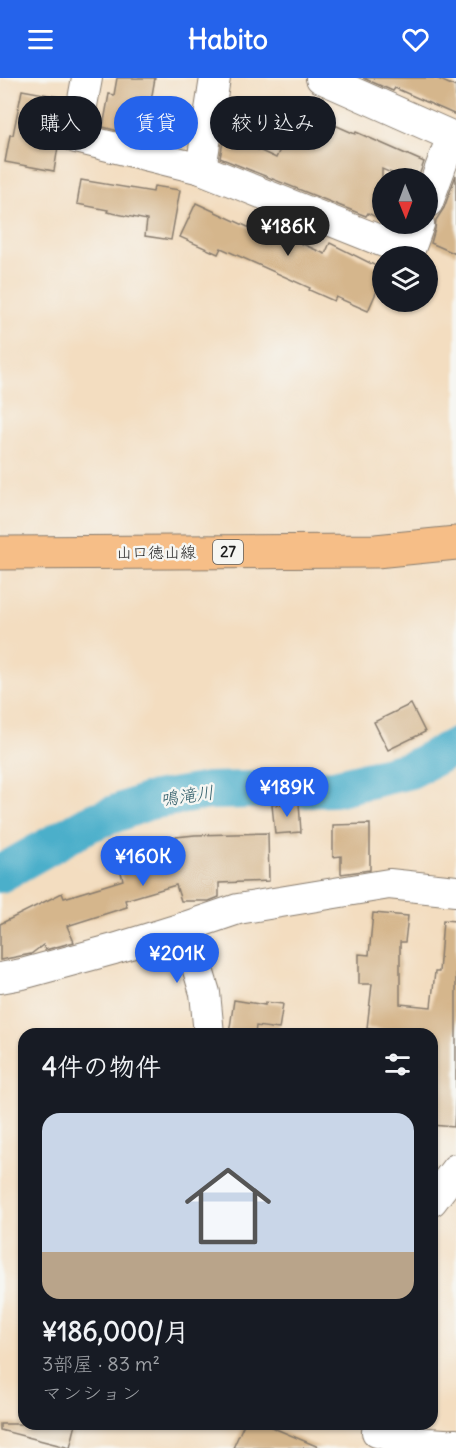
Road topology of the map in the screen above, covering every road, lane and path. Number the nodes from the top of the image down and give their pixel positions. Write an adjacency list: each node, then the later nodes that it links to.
1 (87, 78): 5 (street)
2 (215, 78): 5 (street)
3 (321, 78): 4 (street)
4 (454, 137): 6 (street)
5 (201, 168): 7 (street)
6 (438, 177)
7 (415, 234)
8 (456, 543): 9 (main road, 山口徳山線 / 27)
9 (0, 553)
10 (456, 891): 11 (street)
11 (185, 927): 12 (street); 13 (street)
12 (0, 978)
13 (208, 1028)
14 (456, 1169): 15 (street)
15 (438, 1193)
16 (371, 1435): 17 (street)
17 (456, 1444)

